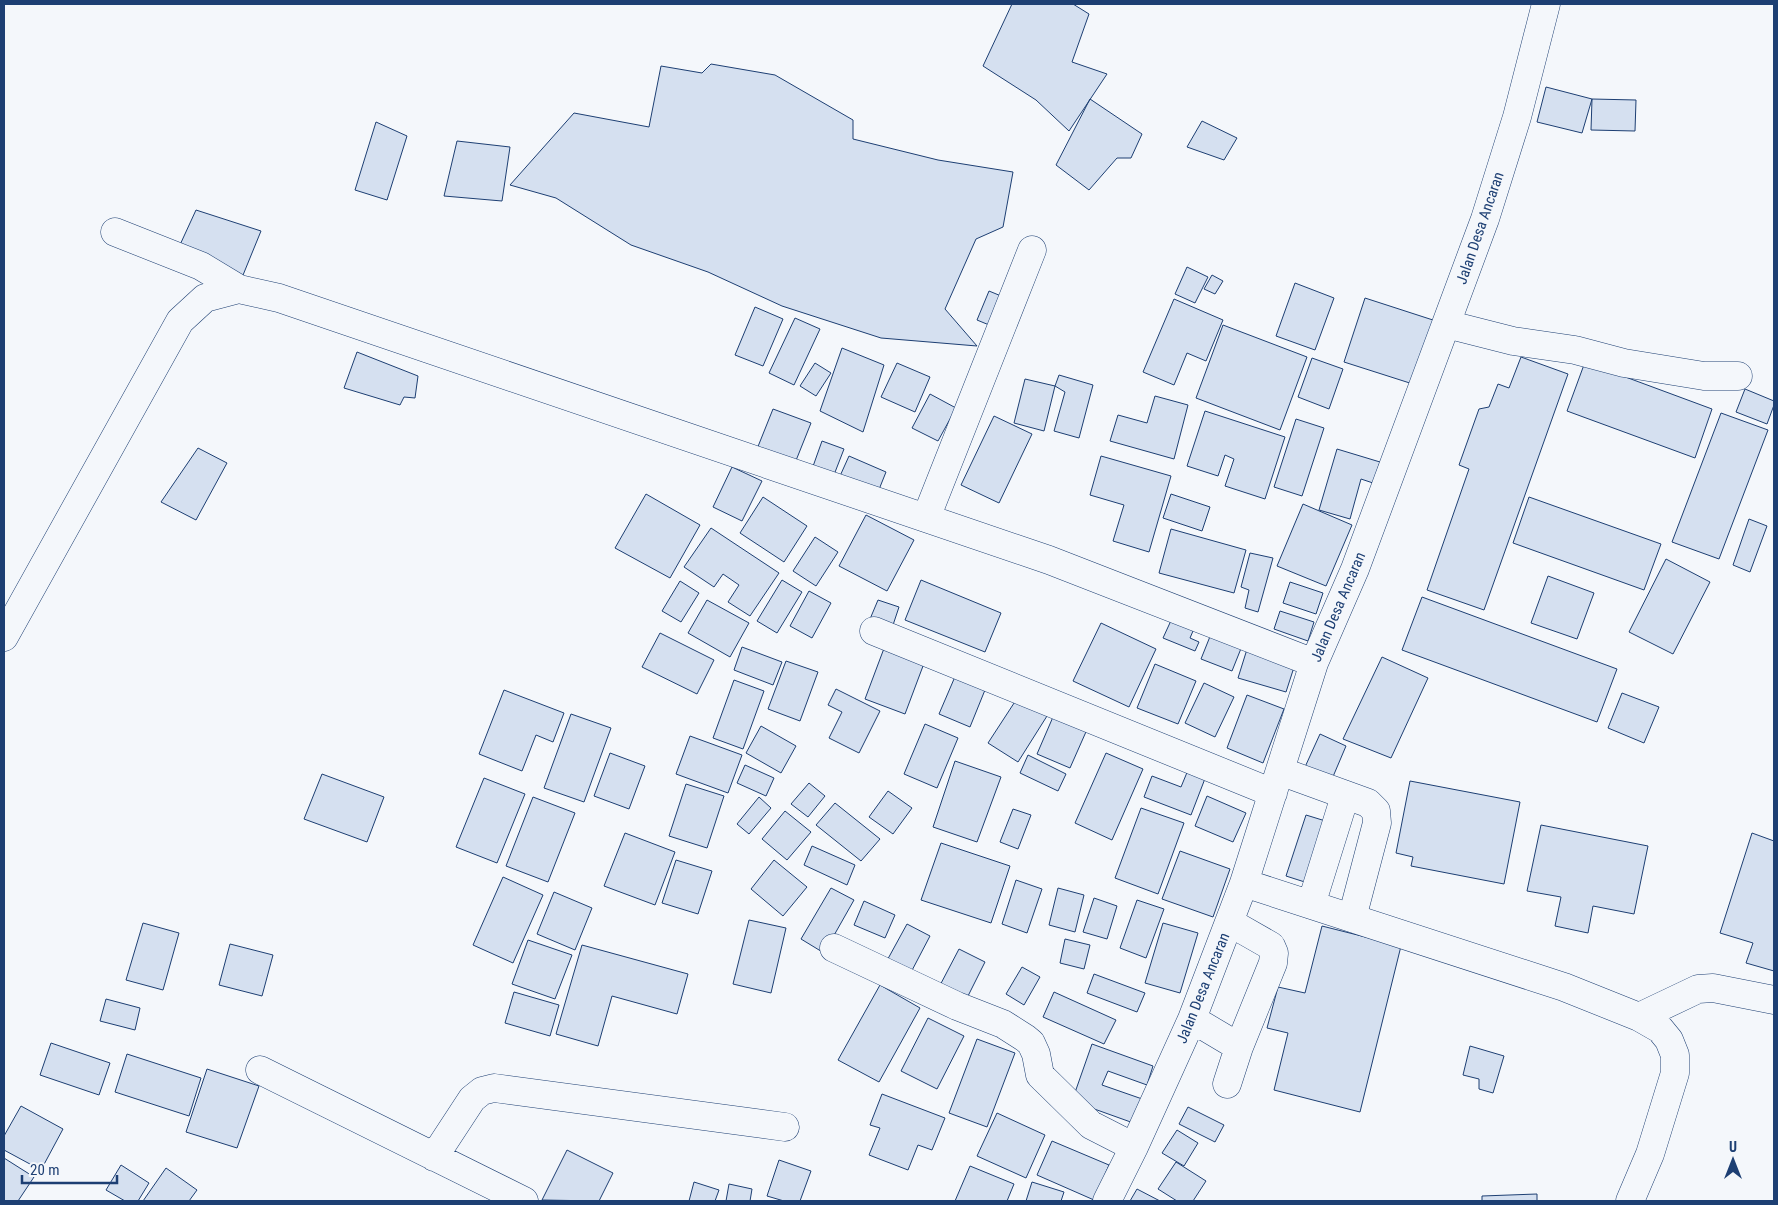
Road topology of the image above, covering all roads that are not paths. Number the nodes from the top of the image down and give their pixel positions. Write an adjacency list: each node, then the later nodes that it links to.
1 (1546, 4): 5 (street, Jalan Desa Ancaran)
2 (114, 232): 4 (street)
3 (1032, 250): 7 (street)
4 (239, 289): 7 (street); 9 (street)
5 (1446, 324): 6 (street); 10 (street, Jalan Desa Ancaran)
6 (1738, 376)
7 (926, 518): 10 (street)
8 (874, 631): 11 (street)
9 (4, 637)
10 (1314, 663): 11 (street, Jalan Desa Ancaran)
11 (1276, 782): 12 (street); 13 (street, Jalan Desa Ancaran)
12 (1346, 796): 14 (street); 15 (street)
13 (1244, 883): 14 (street); 16 (street, Jalan Desa Ancaran)
14 (1311, 905): 15 (street)
15 (1352, 918): 19 (street)
16 (1229, 922): 20 (street, Jalan Desa Ancaran); 21 (street)
17 (834, 948): 25 (street)
18 (1774, 1000): 19 (street)
19 (1639, 1016): 29 (street)
20 (1192, 1019): 21 (street); 25 (street, Jalan Desa Ancaran)
21 (1240, 1047): 23 (street)
22 (260, 1070): 26 (street)
23 (1227, 1084)
24 (785, 1127): 26 (street)
25 (1134, 1147): 28 (street, Jalan Desa Ancaran)
26 (434, 1157): 27 (street)
27 (524, 1201)
28 (1107, 1201)
29 (1630, 1201)

